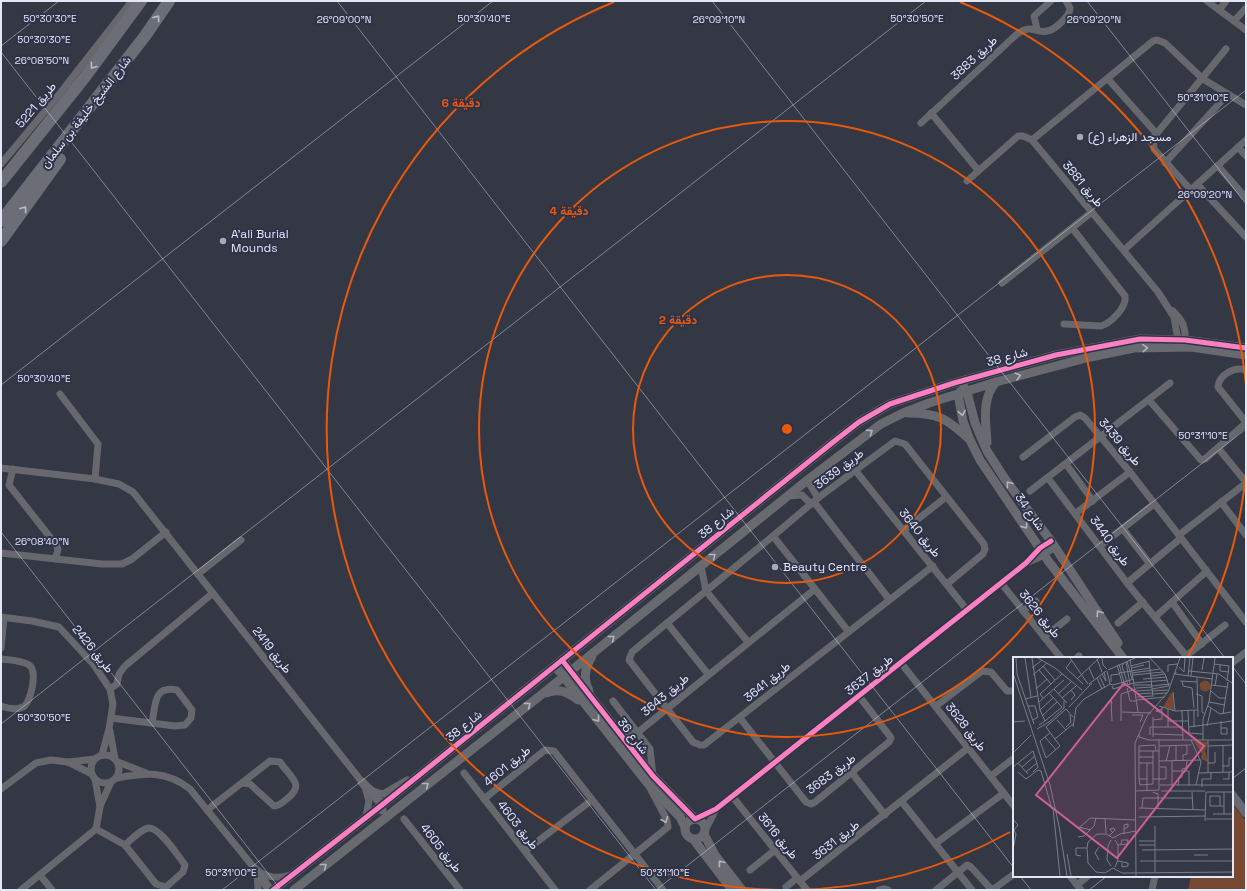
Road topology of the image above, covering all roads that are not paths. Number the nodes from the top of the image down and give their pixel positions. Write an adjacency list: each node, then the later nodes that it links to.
1 (132, 1): 27 (street, طريق 5221)
2 (142, 1): 30 (highway, شارع الشيخ خليفة بن سلمان, one-way to 30)
3 (169, 1): 13 (highway, شارع الشيخ خليفة بن سلمان, one-way to 3)
4 (1051, 1): 11 (street)
5 (1066, 1): 11 (street, طريق 3883)
6 (1207, 1): 9 (street)
7 (1226, 1): 9 (street)
8 (1246, 8): 10 (street)
9 (1219, 10): 10 (street)
10 (1234, 22): 12 (street)
11 (1036, 29): 19 (street, طريق 3883)
12 (1246, 30)
13 (145, 36): 36 (highway, شارع الشيخ خليفة بن سلمان); 39 (highway, one-way to 13)
14 (1226, 49): 16 (street)
15 (1108, 79): 16 (street); 21 (street); 22 (street)
16 (1203, 79): 17 (street); 21 (street)
17 (1228, 94): 18 (street); 26 (street)
18 (1246, 105)
19 (931, 113): 20 (street, طريق 3883); 29 (street)
20 (921, 122)
21 (1156, 133): 26 (street)
22 (1032, 140): 29 (street); 35 (street, طريق 3881)
23 (1246, 140): 24 (street)
24 (1238, 148): 25 (street); 28 (street)
25 (1246, 156)
26 (1165, 163): 33 (street)
27 (1, 164)
28 (1218, 166): 32 (street); 34 (street)
29 (978, 170): 31 (street)
30 (1, 181)
31 (967, 181)
32 (1197, 184): 33 (street); 38 (street)
33 (1191, 190): 40 (street)
34 (1246, 198)
35 (1092, 212): 37 (street); 40 (street, طريق 3881)
36 (1, 221)
37 (1073, 228): 41 (street); 42 (street)
38 (1246, 237)
39 (1, 241)
40 (1124, 250): 43 (street, طريق 3881)
41 (1002, 283)
42 (1064, 324)
43 (1184, 342): 44 (street, شارع 38); 45 (street, شارع 38); 46 (street, شارع 38); 48 (street, شارع 38, one-way to 43)
44 (1246, 348)
45 (1246, 355)
46 (1012, 366): 49 (street, شارع 38); 51 (street)
47 (1246, 370): 55 (street)
48 (996, 382): 51 (street, شارع 38); 59 (street)
49 (954, 383): 51 (street); 127 (street, شارع 38)
50 (1170, 383): 53 (street)
51 (963, 391): 54 (street, شارع 38); 57 (street, شارع 34, one-way to 57); 59 (street, شارع 34)
52 (60, 394): 68 (street)
53 (1148, 400): 56 (street); 58 (street)
54 (903, 413): 57 (street); 66 (street, شارع 38, one-way to 54)
55 (1246, 423): 58 (street)
56 (1100, 436): 60 (street, طريق 3439); 61 (street); 65 (street, طريق 3439)
57 (970, 440): 87 (street, شارع 34, one-way to 87)
58 (1218, 448): 69 (street)
59 (987, 451): 85 (street, شارع 34, one-way to 59)
60 (1024, 457)
61 (1066, 464): 67 (street); 74 (street, طريق 3440)
62 (1, 468): 63 (street, طريق 2419)
63 (13, 469): 68 (street, طريق 2419); 89 (street)
64 (856, 470): 71 (street, طريق 3639); 73 (street, طريق 3639); 79 (street, طريق 3640)
65 (1130, 472): 74 (street); 76 (street, طريق 3439)
66 (810, 478): 72 (street, شارع 38); 73 (street)
67 (1048, 478): 70 (street); 77 (street, طريق 3440)
68 (95, 479): 80 (street, طريق 2419)
69 (1246, 483): 75 (street)
70 (1030, 491)
71 (946, 496): 79 (street); 97 (street, طريق 3639)
72 (786, 497): 73 (street); 91 (street, شارع 38, one-way to 72)
73 (814, 501): 82 (street); 101 (street, طريق 3639)
74 (1093, 501): 77 (street)
75 (1221, 502): 81 (street); 83 (street)
76 (1154, 504): 78 (street); 83 (street, طريق 3439)
77 (1076, 513): 86 (street, طريق 3440)
78 (1123, 529): 86 (street); 90 (street)
79 (904, 530): 92 (street, طريق 3640)
80 (166, 532): 89 (street); 94 (street, طريق 2419)
81 (1246, 535)
82 (773, 536): 98 (street); 99 (street)
83 (1180, 536): 90 (street); 93 (street, طريق 3439)
84 (240, 540): 94 (street)
85 (1053, 544): 87 (street, طريق 3637); 123 (street, شارع 34, one-way to 85)
86 (1100, 546): 96 (street, طريق 3440)
87 (1042, 551): 95 (street, طريق 3637); 122 (street, شارع 34)
88 (1, 552): 89 (street)
89 (55, 559)
90 (1150, 564): 96 (street)
91 (701, 566): 99 (street); 119 (street, شارع 38, one-way to 91)
92 (932, 566): 97 (street, طريق 3640); 101 (street, طريق 3641)
93 (1207, 571): 104 (street); 110 (street, طريق 3439)
94 (198, 574): 100 (street, طريق 2419)
95 (1001, 583): 105 (street, طريق 3637); 106 (street, طريق 3626)
96 (1127, 583): 103 (street, طريق 3440)
97 (947, 584): 105 (street, طريق 3640)
98 (815, 589): 114 (street); 116 (street, طريق 3643)
99 (706, 591): 111 (street); 116 (street)
100 (213, 593): 131 (street); 161 (street, طريق 2419)
101 (889, 599): 114 (street, طريق 3641)
102 (1036, 601): 106 (street)
103 (1143, 602): 107 (street, طريق 3440); 112 (street)
104 (1172, 602): 107 (street); 117 (street)
105 (968, 610): 128 (street, طريق 3637)
106 (1023, 611): 115 (street, طريق 3626)
107 (1155, 617): 124 (street, طريق 3440)
108 (2, 618): 118 (street, طريق 2426); 131 (street, طريق 2426)
109 (1068, 619): 115 (street)
110 (1246, 622)
111 (667, 623): 130 (street, طريق 3643); 139 (street, طريق 3641)
112 (1118, 623)
113 (1225, 625): 117 (street, طريق 3440)
114 (848, 631): 141 (street, طريق 3641)
115 (1044, 637): 121 (street, طريق 3626)
116 (748, 642): 130 (street, طريق 3643)
117 (1202, 644): 124 (street, طريق 3440)
118 (1, 648)
119 (597, 650): 129 (street, شارع 38); 136 (street)
120 (1246, 652): 126 (street)
121 (1059, 657)
122 (1122, 657)
123 (1126, 657)
124 (1187, 657)
125 (1, 659): 137 (street)
126 (1233, 662)
127 (559, 663): 129 (street, شارع 36); 153 (street, شارع 38)
128 (901, 663): 134 (street, طريق 3637); 138 (street, طريق 3628)
129 (567, 674): 133 (street, شارع 38); 136 (street, شارع 36)
130 (708, 674): 139 (street, طريق 3643)
131 (110, 689): 140 (street, طريق 2426)
132 (1013, 691): 138 (street)
133 (541, 695): 136 (street); 189 (street, شارع 38, one-way to 133)
134 (859, 696): 152 (street, طريق 3637); 156 (street, طريق 3683)
135 (613, 701): 144 (street)
136 (589, 702): 145 (street, شارع 36); 160 (street, شارع 36, one-way to 160)
137 (1, 706)
138 (936, 706): 146 (street, طريق 3628)
139 (667, 708): 141 (street, طريق 3641); 144 (street, طريق 3643)
140 (111, 718): 142 (street); 143 (street, طريق 2426)
141 (740, 718): 152 (street, طريق 3683)
142 (152, 722): 142 (street)
143 (109, 729): 147 (street, طريق 2426); 150 (street, طريق 2426)
144 (637, 733): 145 (street); 160 (street, طريق 3643)
145 (622, 738): 160 (street, شارع 36)
146 (968, 748): 157 (street, طريق 3628); 169 (street, طريق 3631)
147 (102, 755): 148 (street); 150 (street)
148 (95, 759): 151 (street); 158 (street)
149 (1013, 759): 157 (street)
150 (117, 760): 154 (street); 159 (street)
151 (68, 762): 158 (street); 163 (street)
152 (774, 762): 156 (street, طريق 3683); 165 (street, طريق 3637)
153 (430, 765): 161 (street, طريق 2419); 170 (street, شارع 38)
154 (146, 773): 159 (street); 174 (street)
155 (464, 773): 167 (street, طريق 4603)
156 (852, 773): 176 (street)
157 (991, 776): 164 (street, طريق 3628)
158 (94, 777): 159 (street); 172 (street)
159 (114, 780): 172 (street)
160 (651, 780): 179 (street, شارع 36); 180 (street, شارع 36); 188 (street, one-way to 188)
161 (362, 782): 170 (street); 177 (street, طريق 2419)
162 (242, 783): 162 (street); 174 (street)
163 (1, 789)
164 (1004, 793): 171 (street, طريق 3628); 185 (street)
165 (732, 796): 173 (street, طريق 3637); 186 (street, طريق 3616)
166 (1233, 796): 175 (street)
167 (484, 799): 168 (street, طريق 4601); 187 (street, طريق 4603)
168 (592, 800): 187 (street); 188 (street, طريق 4601)
169 (902, 802): 176 (street, طريق 3631); 185 (street)
170 (382, 805): 177 (street, شارع 38); 189 (street)
171 (1013, 805)
172 (100, 806): 181 (street)
173 (716, 809): 179 (street, طريق 3637); 182 (street, طريق 3637)
174 (206, 810): 190 (street)
175 (1246, 813)
176 (885, 815): 199 (street, طريق 3631)
177 (366, 816): 193 (street, شارع 38)
178 (404, 819): 207 (street, طريق 4605)
179 (695, 819): 180 (street); 182 (street)
180 (685, 827): 183 (street)
181 (96, 829): 184 (street); 194 (street)
182 (705, 832): 183 (street); 212 (street, one-way to 182)
183 (694, 840): 211 (street)
184 (125, 844): 184 (street)
185 (936, 844): 192 (street)
186 (775, 850): 191 (street); 199 (street, طريق 3616)
187 (525, 851): 208 (street, طريق 4603)
188 (635, 854): 209 (street); 210 (street, طريق 4601)
189 (337, 856): 206 (street, شارع 38, one-way to 189)
190 (255, 869): 193 (street); 204 (street); 205 (street)
191 (750, 870)
192 (958, 872): 195 (street); 216 (street); 217 (street)
193 (292, 874): 205 (street, شارع 38)
194 (40, 875): 202 (street); 203 (street)
195 (1013, 875)
196 (1071, 877): 201 (street)
197 (1087, 877): 201 (street)
198 (1155, 877): 218 (street)
199 (799, 880): 200 (street, طريق 3631); 213 (street, طريق 3616)
200 (786, 887)
201 (1079, 888)
202 (21, 890)
203 (52, 890)
204 (258, 890)
205 (272, 890)
206 (294, 890)
207 (460, 890)
208 (555, 890)
209 (590, 890)
210 (663, 890)
211 (732, 890)
212 (742, 890)
213 (807, 890)
214 (879, 890): 215 (street)
215 (888, 890)
216 (936, 890)
217 (972, 890)
218 (1152, 890)

